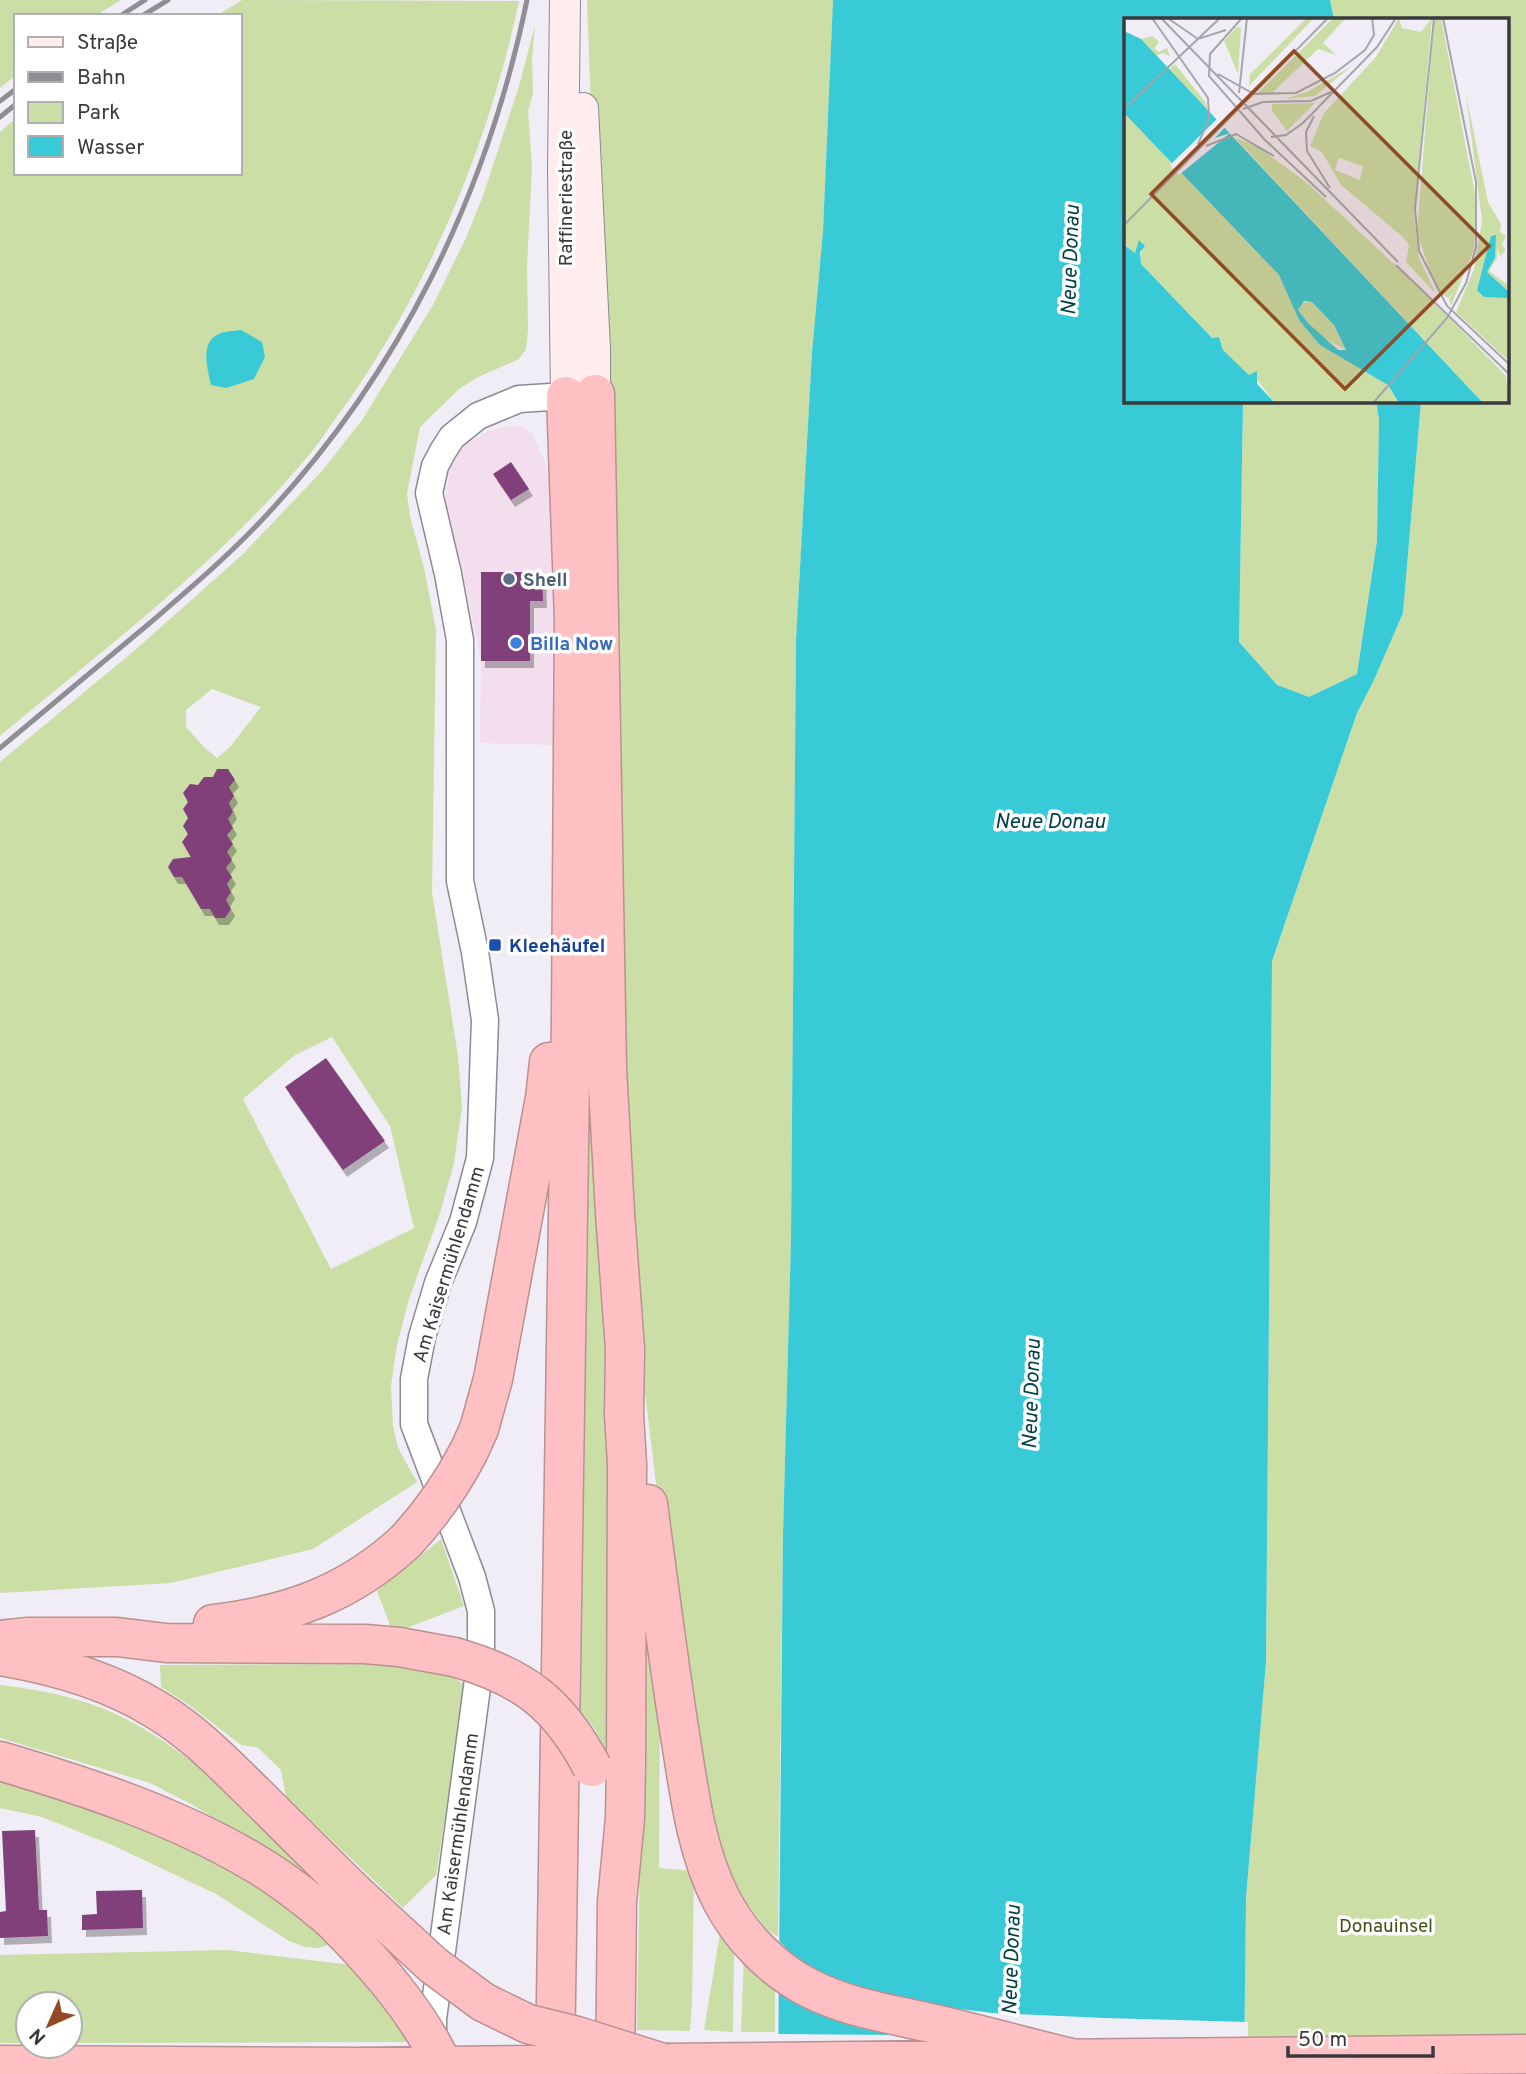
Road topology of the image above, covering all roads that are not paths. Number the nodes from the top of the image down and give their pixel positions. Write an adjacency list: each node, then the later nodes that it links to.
1 (565, 0): 3 (main road, Raffineriestraße)
2 (579, 0): 3 (main road, Raffineriestraße)
3 (581, 395): 4 (highway); 5 (highway); 16 (street, Am Kaisermühlendamm)
4 (571, 904): 6 (highway, bridge); 18 (highway)
5 (625, 1349): 10 (highway); 13 (highway)
6 (117, 1637): 7 (highway); 10 (highway, bridge)
7 (0, 1640)
8 (0, 1656): 11 (highway)
9 (0, 1761): 11 (highway)
10 (617, 1902): 19 (highway)
11 (342, 1905): 14 (highway, bridge); 17 (highway, bridge)
12 (1526, 2053): 13 (highway)
13 (1075, 2059): 14 (highway)
14 (663, 2063): 15 (highway, bridge)
15 (0, 2065)
16 (434, 2074)
17 (447, 2074)
18 (555, 2074)
19 (615, 2074)

